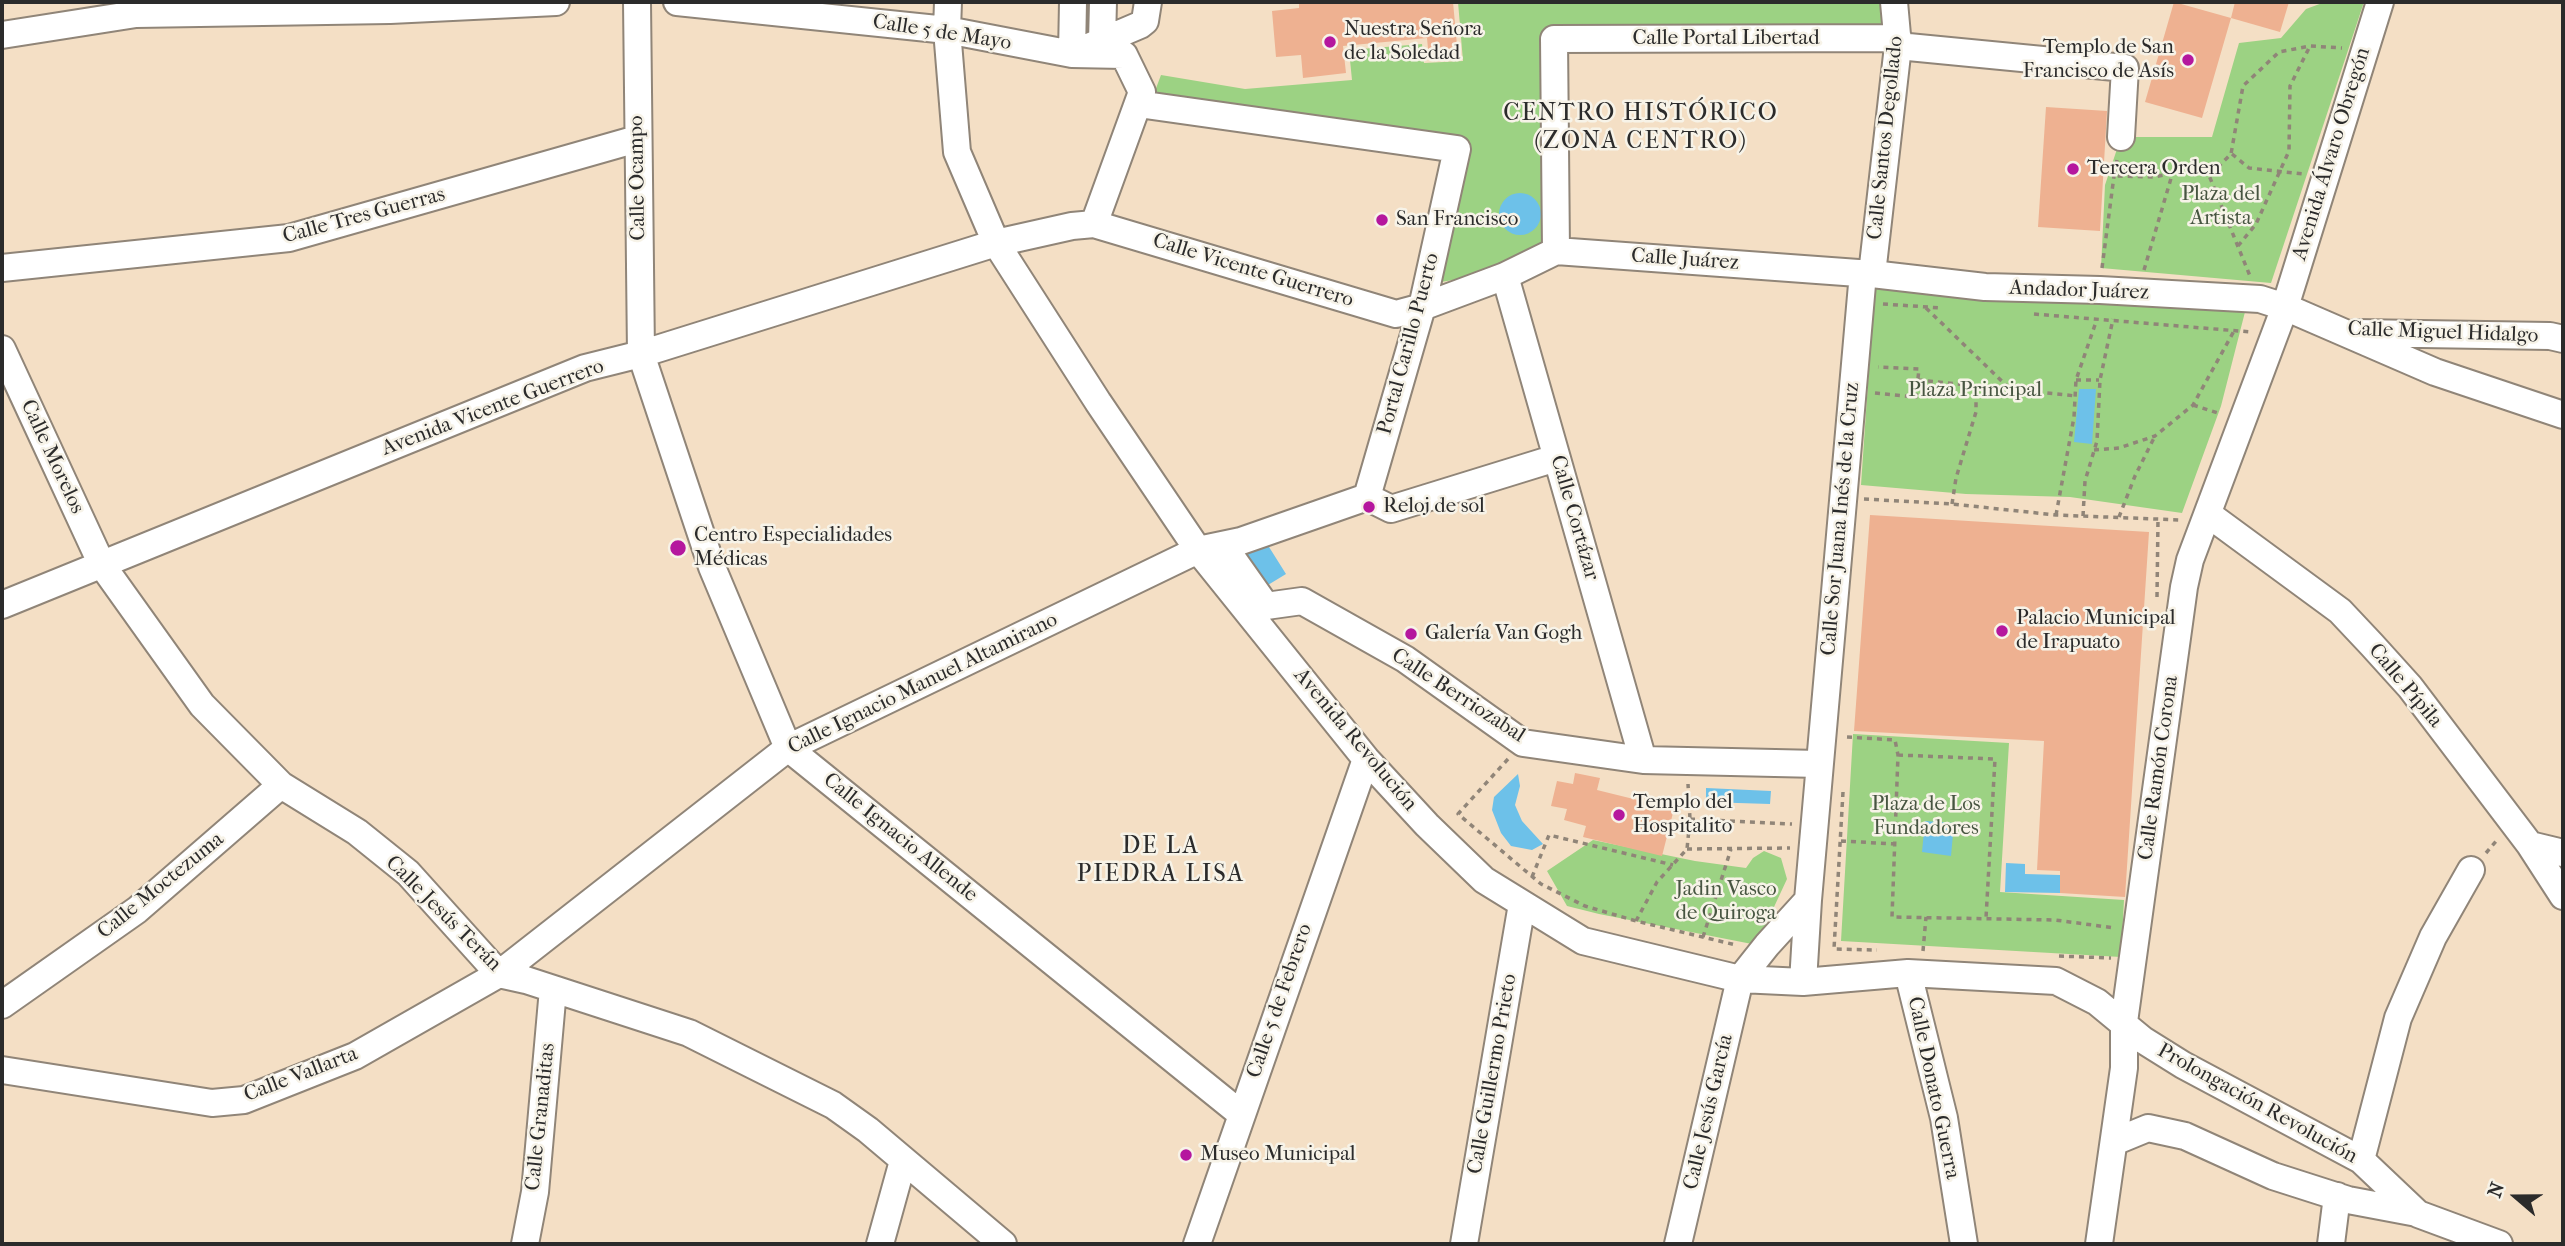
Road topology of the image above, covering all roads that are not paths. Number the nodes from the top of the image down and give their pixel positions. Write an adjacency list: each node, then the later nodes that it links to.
1 (555, 2): 11 (street)
2 (637, 2): 21 (street, Calle Ocampo)
3 (677, 2): 13 (street, Calle 5 de Mayo)
4 (948, 2): 13 (street, Avenida Revolución)
5 (1073, 2): 17 (street)
6 (1103, 2): 15 (street)
7 (1148, 2): 15 (street)
8 (1156, 2): 18 (street)
9 (1894, 2): 16 (street, Calle Santos Degollado)
10 (2380, 2): 29 (street, Avenida Álvaro Obregón)
11 (437, 5): 12 (street)
12 (136, 8): 14 (street)
13 (947, 30): 17 (street, Calle 5 de Mayo); 23 (street, Avenida Revolución)
14 (2, 35)
15 (1102, 41): 17 (street)
16 (1898, 42): 20 (street, Calle Portal Libertad); 24 (street, Calle Portal Libertad); 26 (street, Calle Santos Degollado)
17 (1072, 54): 18 (street, Calle 5 de Mayo)
18 (1124, 55): 19 (street)
19 (1138, 103): 22 (street); 28 (street, Portal Carillo Puerto)
20 (2121, 137)
21 (637, 139): 25 (street, Calle Tres Guerras); 33 (street, Calle Ocampo)
22 (1094, 224): 23 (street, Calle Vicente Guerrero); 28 (street, Calle Vicente Guerrero)
23 (996, 243): 33 (street, Avenida Vicente Guerrero); 38 (street, Avenida Revolución)
24 (1556, 251): 26 (street, Calle Juárez); 27 (street, Calle Juárez)
25 (2, 268)
26 (1868, 273): 29 (street, Andador Juárez); 44 (street, Calle Sor Juana Inés de la Cruz)
27 (1505, 275): 28 (street, Calle Vicente Guerrero); 35 (street, Calle Cortázar)
28 (1422, 307): 36 (street, Portal Carillo Puerto)
29 (2285, 307): 30 (street, Calle Miguel Hidalgo); 37 (street, Calle Ramón Corona)
30 (2344, 333): 31 (street, Calle Miguel Hidalgo); 34 (street)
31 (2563, 339)
32 (2, 349): 39 (street, Calle Morelos)
33 (641, 354): 39 (street, Avenida Vicente Guerrero); 41 (street, Calle Ignacio Allende)
34 (2563, 415)
35 (1556, 458): 36 (street); 43 (street, Calle Cortázar)
36 (1367, 497): 38 (street, Calle Ignacio Manuel Altamirano)
37 (2200, 517): 46 (street, Calle Pípila); 58 (street, Calle Ramón Corona)
38 (1210, 547): 41 (street, Calle Ignacio Manuel Altamirano); 42 (street, Avenida Revolución); 43 (street, Calle Berriozabal)
39 (102, 565): 40 (street, Avenida Vicente Guerrero); 45 (street, Calle Jesús Terán)
40 (2, 604)
41 (788, 748): 53 (street, Calle Ignacio Manuel Altamirano); 60 (street, Calle Ignacio Allende)
42 (1366, 759): 51 (street, Avenida Revolución); 60 (street, Calle 5 de Febrero)
43 (1643, 760): 44 (street, Calle Berriozabal)
44 (1819, 764): 50 (street, Calle Sor Juana Inés de la Cruz)
45 (281, 785): 53 (street, Calle Jesús Terán); 57 (street, Calle Moctezuma)
46 (2530, 845): 47 (street); 49 (street, Calle Pípila)
47 (2563, 853)
48 (2471, 870): 62 (street)
49 (2563, 896)
50 (1808, 900): 54 (street); 55 (street, Calle Sor Juana Inés de la Cruz)
51 (1522, 904): 54 (street, Avenida Revolución); 70 (street, Calle Guillermo Prieto)
52 (1908, 972): 55 (street, Avenida Revolución); 58 (street, Avenida Revolución); 72 (street, Calle Donato Guerra)
53 (499, 974): 56 (street, Calle Jesús Terán); 59 (street, Calle Vallarta)
54 (1740, 979): 55 (street, Avenida Revolución); 71 (street, Calle Jesús García)
55 (1803, 982)
56 (553, 989): 63 (street, Calle Jesús Terán); 66 (street, Calle Granaditas)
57 (2, 1005)
58 (2124, 1022): 61 (street, Calle Ramón Corona); 62 (street, Prolongación Revolución)
59 (2, 1070)
60 (1241, 1114): 69 (street, Calle 5 de Febrero)
61 (2113, 1142): 64 (street); 73 (street, Calle Ramón Corona)
62 (2361, 1160): 65 (street, Prolongación Revolución)
63 (903, 1161): 67 (street); 68 (street, Calle Jesús Terán)
64 (2337, 1196): 65 (street); 74 (street)
65 (2418, 1214): 75 (street, Prolongación Revolución)
66 (525, 1244)
67 (880, 1244)
68 (1003, 1244)
69 (1197, 1244)
70 (1464, 1244)
71 (1678, 1244)
72 (1964, 1244)
73 (2099, 1244)
74 (2330, 1244)
75 (2499, 1244)

